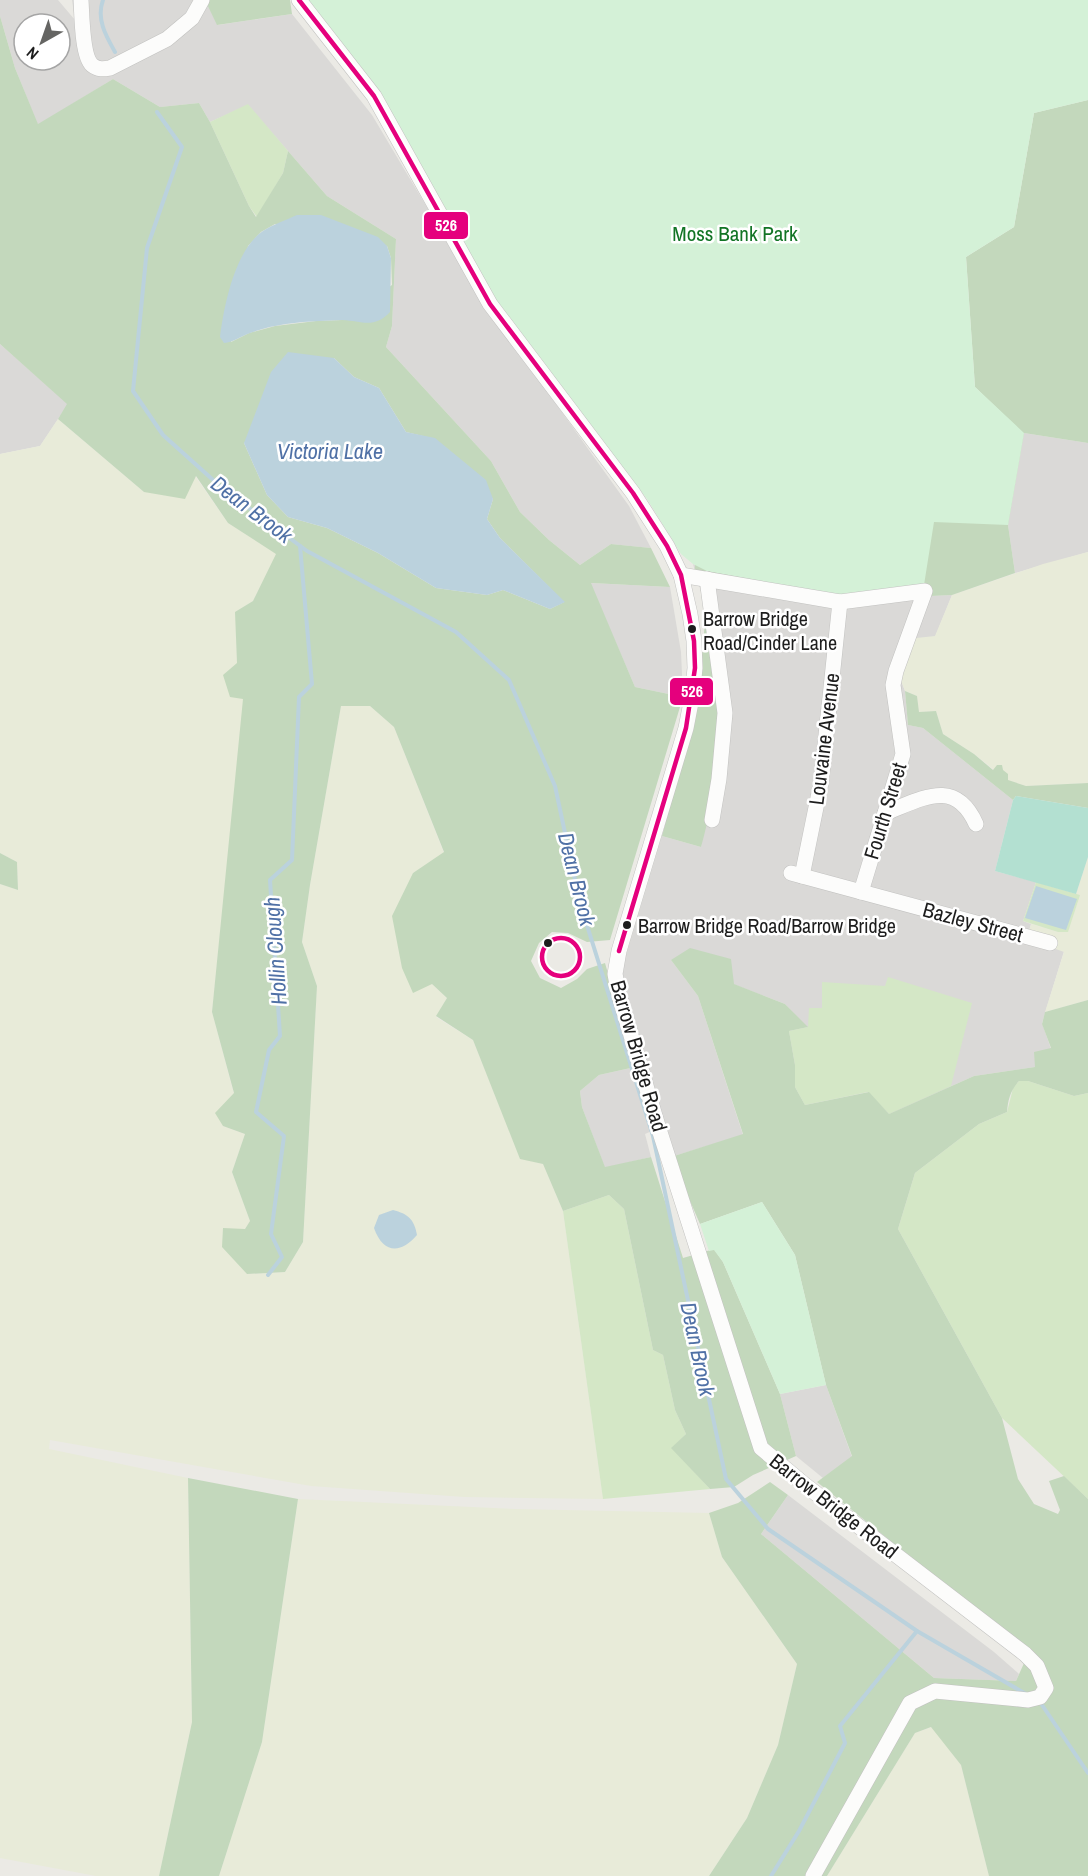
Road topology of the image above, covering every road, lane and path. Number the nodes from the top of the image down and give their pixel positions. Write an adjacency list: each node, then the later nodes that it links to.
1 (81, 0): 2 (street)
2 (202, 0)
3 (299, 0): 4 (street, Barrow Bridge Road)
4 (681, 575): 5 (street); 13 (street, Barrow Bridge Road)
5 (707, 579): 6 (street); 8 (street)
6 (840, 602): 7 (street, Fourth Street); 10 (street, Louvaine Avenue)
7 (885, 813): 9 (street); 11 (street, Fourth Street)
8 (712, 820)
9 (976, 824)
10 (796, 874): 11 (street, Bazley Street)
11 (861, 892): 12 (street, Bazley Street)
12 (1050, 943)
13 (813, 1876)

